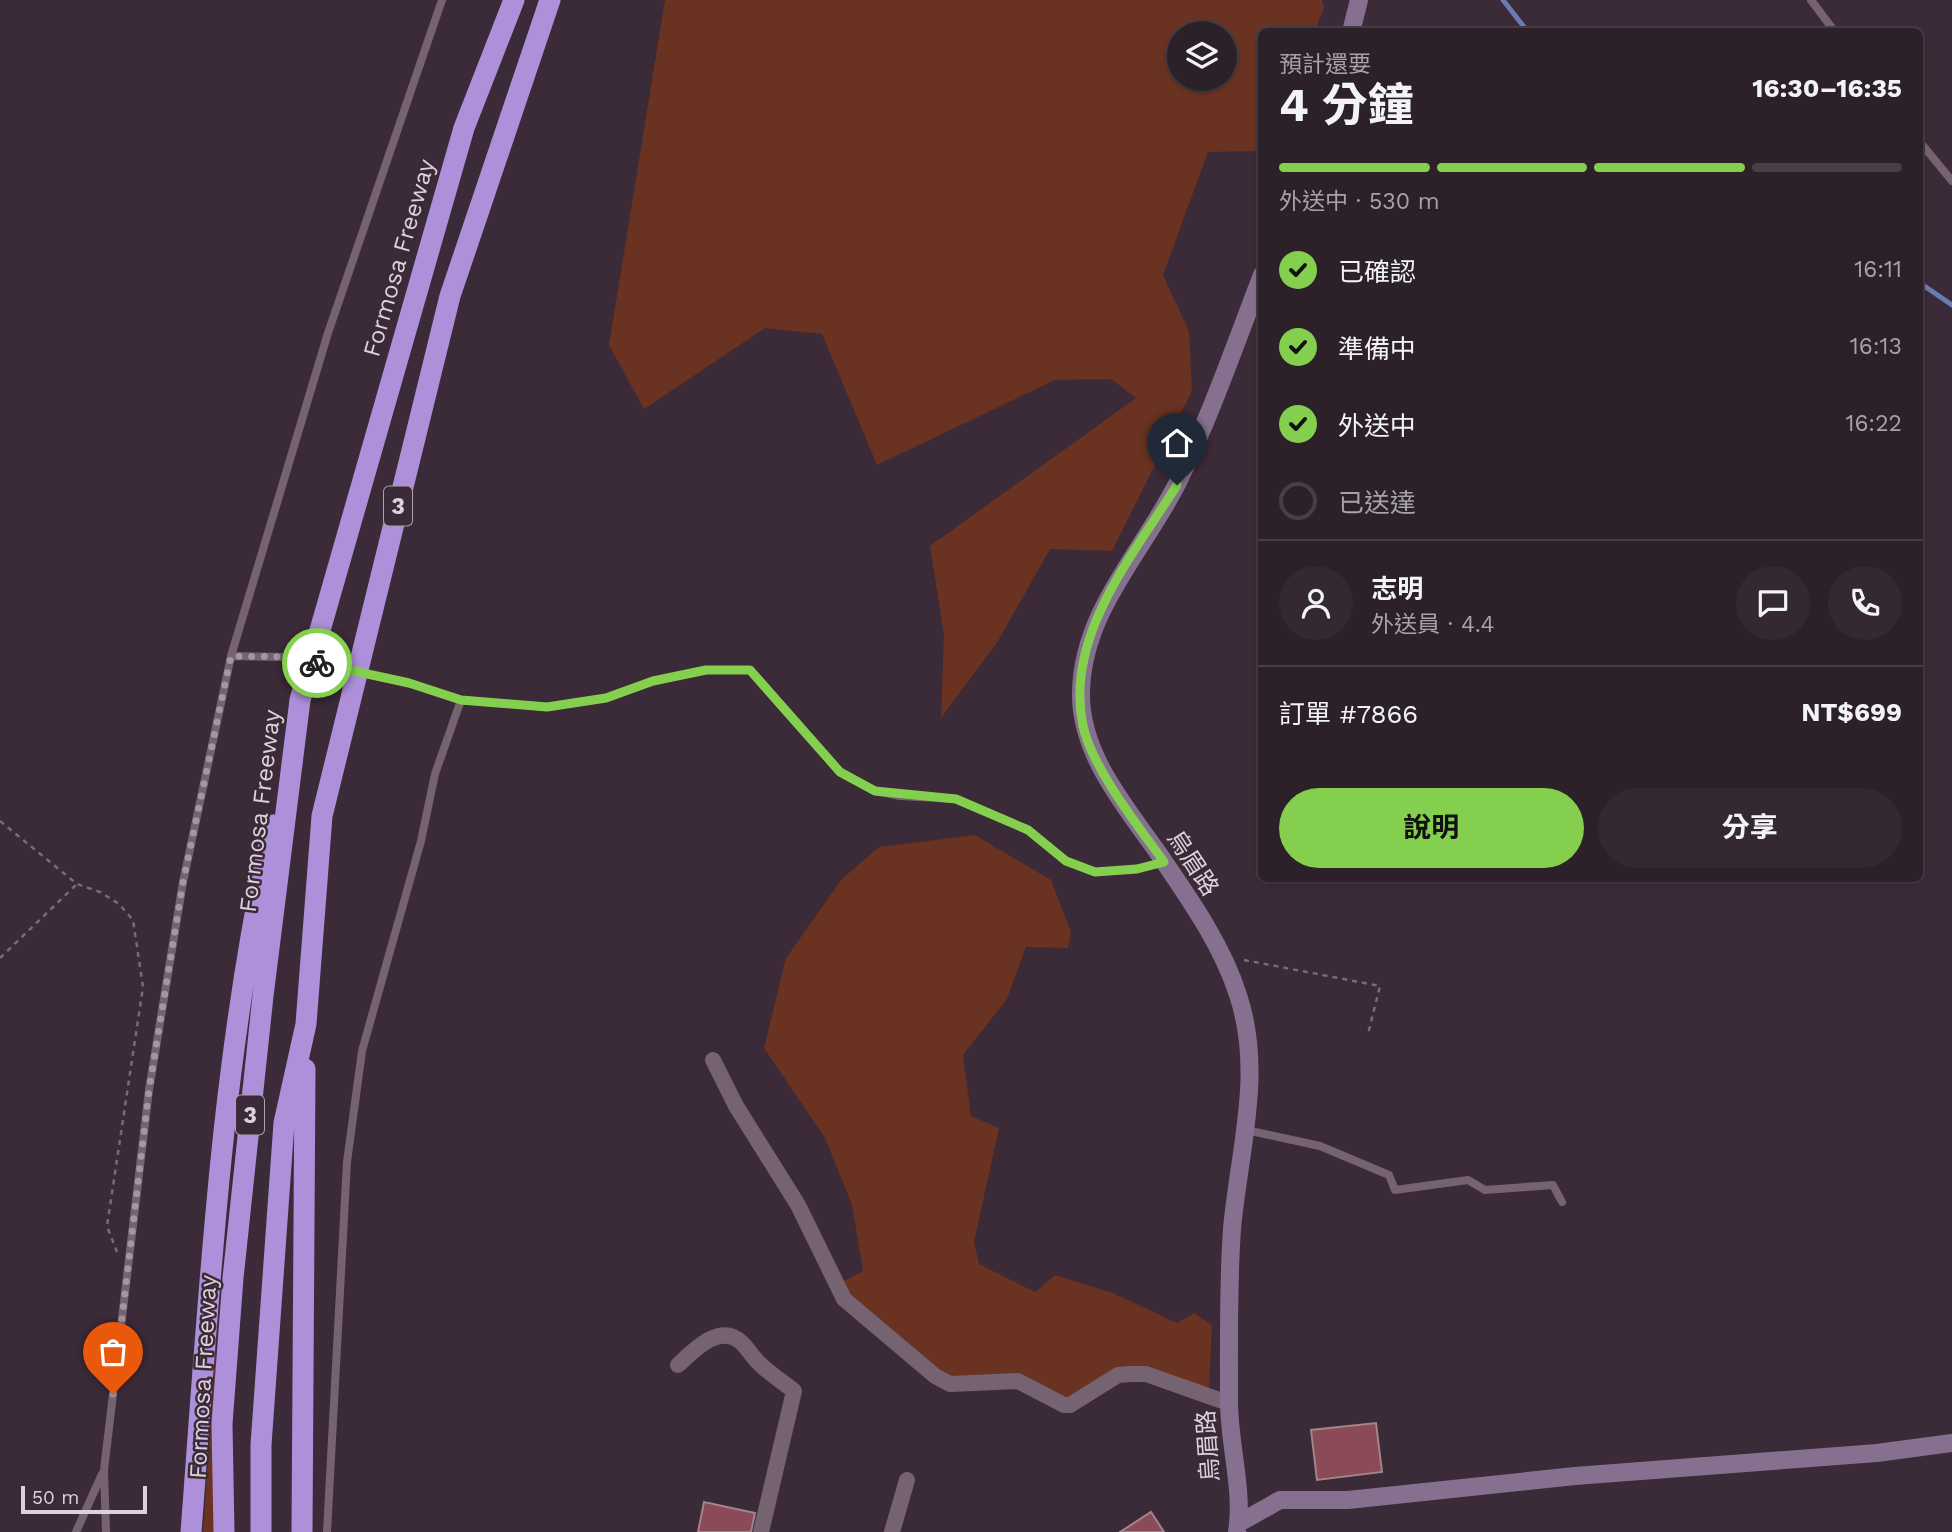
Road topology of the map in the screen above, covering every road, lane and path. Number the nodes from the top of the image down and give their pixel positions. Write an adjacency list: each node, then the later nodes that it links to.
1 (442, 0): 11 (lane)
2 (514, 0): 12 (highway, Formosa Freeway / 3)
3 (550, 0): 19 (highway, 3)
4 (1359, 0): 6 (main road)
5 (1811, 0): 7 (lane)
6 (1352, 28)
7 (1832, 28)
8 (1923, 146): 9 (lane)
9 (1952, 181)
10 (1258, 285): 15 (main road, 烏眉路)
11 (231, 656): 13 (lane); 24 (lane)
12 (300, 700): 33 (highway); 34 (highway, Formosa Freeway / 3)
13 (461, 700): 15 (lane); 37 (lane)
14 (0, 821): 16 (path)
15 (1164, 862): 17 (main road, 烏眉路)
16 (77, 884): 18 (path); 24 (path)
17 (1220, 955): 20 (path); 22 (main road, 烏眉路)
18 (0, 958)
19 (306, 1024): 35 (highway, 3); 36 (highway)
20 (1368, 1034)
21 (713, 1060): 26 (street)
22 (1246, 1130): 23 (lane); 26 (main road, 烏眉路)
23 (1562, 1202)
24 (127, 1279): 28 (lane)
25 (678, 1365): 38 (street)
26 (1228, 1404): 30 (main road, 烏眉路)
27 (1952, 1443): 30 (main road)
28 (104, 1471): 31 (lane); 32 (lane)
29 (907, 1480): 39 (street)
30 (1235, 1529)
31 (76, 1532)
32 (106, 1532)
33 (191, 1532)
34 (224, 1532)
35 (261, 1532)
36 (302, 1532)
37 (327, 1532)
38 (761, 1532)
39 (892, 1532)

